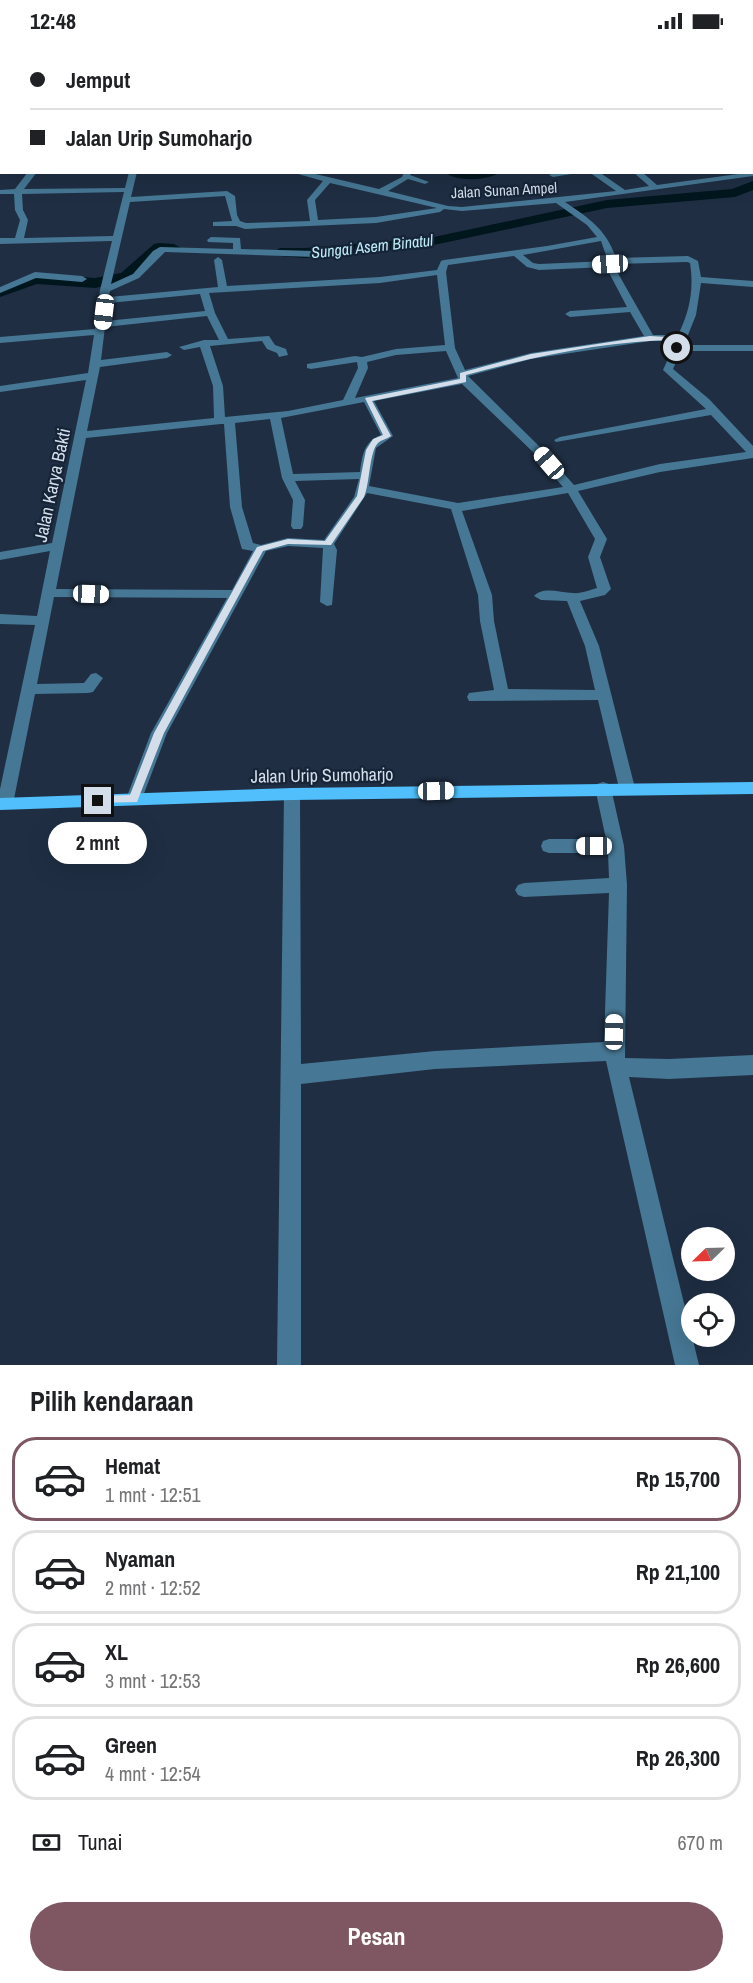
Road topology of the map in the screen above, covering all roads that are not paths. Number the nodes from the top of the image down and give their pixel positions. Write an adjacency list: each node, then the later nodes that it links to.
1 (31, 174): 16 (street)
2 (133, 174): 14 (street, Jalan Karya Bakti)
3 (302, 174): 11 (street, Jalan Sunan Ampel)
4 (406, 174): 17 (street)
5 (409, 174): 12 (street)
6 (562, 174): 10 (street)
7 (596, 174): 19 (street)
8 (639, 174): 13 (street)
9 (753, 174): 13 (street, Jalan Sunan Ampel)
10 (553, 175)
11 (327, 181): 17 (street, Jalan Sunan Ampel); 23 (street)
12 (425, 182)
13 (656, 188): 19 (street, Jalan Sunan Ampel)
14 (129, 190): 16 (street); 20 (street, Jalan Karya Bakti)
15 (0, 192): 16 (street)
16 (18, 192): 28 (street)
17 (379, 193): 22 (street, Jalan Sunan Ampel)
18 (551, 193): 21 (street)
19 (625, 193): 21 (street, Jalan Sunan Ampel)
20 (127, 200): 24 (street); 26 (street, Jalan Karya Bakti)
21 (557, 201): 22 (street, Jalan Sunan Ampel); 27 (street)
22 (448, 208): 23 (street)
23 (314, 222): 24 (street)
24 (237, 223): 25 (street)
25 (216, 224)
26 (118, 238): 28 (street); 40 (street, Jalan Karya Bakti)
27 (603, 238): 32 (street); 35 (street)
28 (19, 240): 30 (street)
29 (211, 240): 31 (street)
30 (0, 241)
31 (237, 250): 33 (street); 40 (street)
32 (515, 253): 35 (street); 36 (street)
33 (314, 254)
34 (219, 260): 41 (street)
35 (612, 263): 38 (street); 44 (street)
36 (441, 272): 41 (street); 54 (street)
37 (82, 279): 42 (street)
38 (698, 280): 39 (street); 52 (street)
39 (753, 284)
40 (106, 289): 43 (street); 47 (street, Jalan Karya Bakti)
41 (223, 289): 43 (street)
42 (0, 290)
43 (204, 291): 45 (street)
44 (634, 309): 46 (street); 48 (street)
45 (210, 313): 47 (street); 50 (street)
46 (570, 314)
47 (102, 328): 49 (street); 60 (street, Jalan Karya Bakti)
48 (650, 338): 52 (street); 61 (street)
49 (0, 340)
50 (225, 342): 51 (street); 57 (street)
51 (204, 343): 53 (street); 67 (street)
52 (680, 343): 55 (street); 65 (street)
53 (184, 347)
54 (450, 348): 58 (street); 61 (street)
55 (753, 348)
56 (167, 355): 60 (street)
57 (283, 356)
58 (362, 360): 59 (street); 64 (street)
59 (311, 366)
60 (93, 370): 62 (street); 68 (street, Jalan Karya Bakti)
61 (463, 377): 63 (street); 73 (street)
62 (0, 389)
63 (368, 399): 64 (street); 72 (street)
64 (347, 404): 66 (street)
65 (713, 411): 69 (street); 70 (street)
66 (274, 415): 67 (street); 71 (street)
67 (224, 421): 68 (street); 78 (street)
68 (81, 435): 77 (street, Jalan Karya Bakti)
69 (560, 440)
70 (751, 450): 73 (street)
71 (288, 478): 72 (street); 75 (street)
72 (365, 483): 74 (street); 76 (street)
73 (571, 489): 74 (street); 83 (street)
74 (458, 507): 89 (street)
75 (297, 526)
76 (328, 544): 78 (street); 84 (street)
77 (58, 546): 79 (street); 80 (street, Jalan Karya Bakti)
78 (260, 549): 81 (street)
79 (0, 556)
80 (47, 593): 81 (street); 86 (street, Jalan Karya Bakti)
81 (236, 594): 96 (street)
82 (542, 596): 83 (street)
83 (574, 598): 90 (street)
84 (327, 602)
85 (0, 619): 86 (street)
86 (41, 621): 88 (street, Jalan Karya Bakti)
87 (96, 678): 88 (street)
88 (31, 689): 97 (street, Jalan Karya Bakti)
89 (502, 694): 90 (street); 91 (street)
90 (605, 695): 93 (street)
91 (474, 697)
92 (603, 788): 93 (main road, Jalan Urip Sumoharjo); 95 (main road, Jalan Urip Sumoharjo); 99 (street)
93 (627, 788): 94 (main road, Jalan Urip Sumoharjo)
94 (753, 788)
95 (292, 794): 96 (main road, Jalan Urip Sumoharjo); 104 (street)
96 (134, 799): 97 (main road, Jalan Urip Sumoharjo)
97 (3, 804)
98 (549, 846): 99 (street)
99 (616, 846): 100 (street)
100 (618, 885): 101 (street); 102 (street)
101 (524, 890)
102 (616, 1059): 103 (street); 104 (street); 106 (street)
103 (753, 1065)
104 (291, 1075): 105 (street)
105 (289, 1365)
106 (687, 1365)

